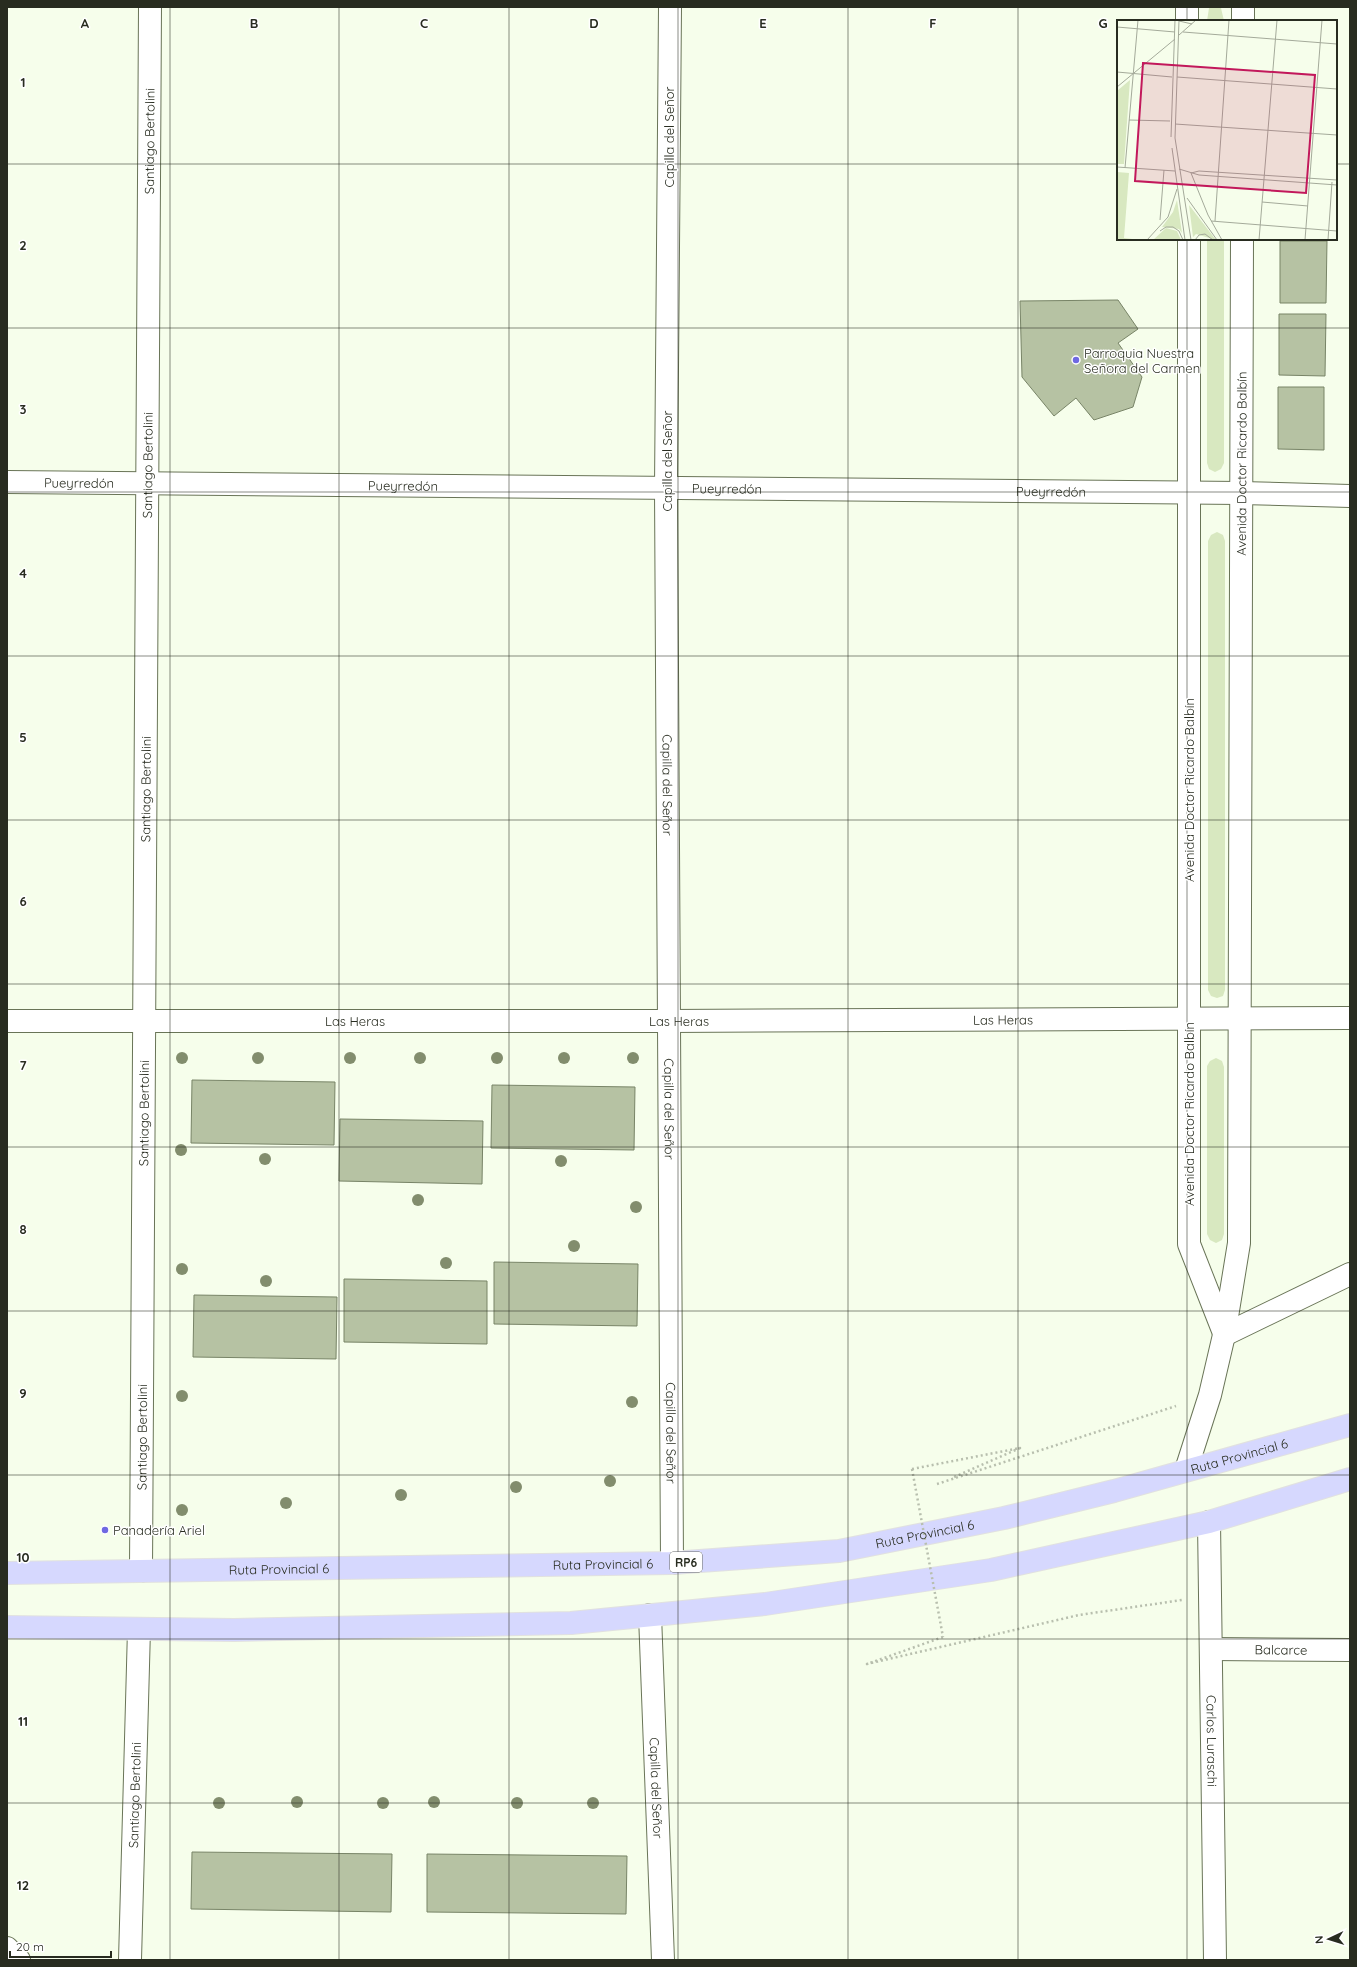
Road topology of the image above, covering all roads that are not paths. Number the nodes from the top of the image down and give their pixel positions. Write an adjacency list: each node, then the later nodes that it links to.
1 (150, 7): 10 (street, Santiago Bertolini)
2 (670, 7): 11 (street, Capilla del Señor)
3 (1187, 7): 5 (street)
4 (1243, 7): 6 (street)
5 (1187, 20)
6 (1243, 20)
7 (1189, 240): 12 (street, Avenida Doctor Ricardo Balbín)
8 (1242, 240): 13 (street, Avenida Doctor Ricardo Balbín)
9 (7, 482): 10 (street, Pueyrredón)
10 (147, 483): 11 (street, Pueyrredón); 19 (street, Santiago Bertolini)
11 (666, 488): 12 (street, Pueyrredón); 20 (street, Capilla del Señor)
12 (1188, 492): 13 (street, Pueyrredón); 15 (street, Avenida Doctor Ricardo Balbín)
13 (1241, 493): 14 (street, Pueyrredón); 16 (street, Avenida Doctor Ricardo Balbín)
14 (1350, 496)
15 (1189, 1018): 16 (street, Las Heras); 20 (street, Las Heras); 22 (street, Avenida Doctor Ricardo Balbín)
16 (1239, 1018): 17 (street, Las Heras); 22 (street, Avenida Doctor Ricardo Balbín)
17 (1350, 1018)
18 (7, 1021): 19 (street, Las Heras)
19 (144, 1021): 20 (street, Las Heras); 28 (street, Santiago Bertolini)
20 (669, 1021): 27 (street, Capilla del Señor)
21 (1350, 1274): 22 (street)
22 (1224, 1334): 24 (street, Avenida Doctor Ricardo Balbín)
23 (1350, 1425): 24 (highway, Ruta Provincial 6 / RP6)
24 (1186, 1470): 27 (highway, Ruta Provincial 6 / RP6)
25 (1350, 1479): 26 (highway)
26 (1210, 1522): 30 (highway); 33 (street, Carlos Luraschi)
27 (672, 1563): 28 (highway, Ruta Provincial 6 / RP6)
28 (141, 1571): 29 (highway, Ruta Provincial 6 / RP6)
29 (7, 1574)
30 (650, 1615): 32 (highway); 38 (street, Capilla del Señor)
31 (7, 1627): 32 (highway)
32 (139, 1629): 37 (street, Santiago Bertolini)
33 (1212, 1649): 34 (street, Balcarce); 39 (street, Carlos Luraschi)
34 (1350, 1650)
35 (7, 1948): 36 (street)
36 (19, 1960)
37 (130, 1960)
38 (663, 1960)
39 (1215, 1960)

